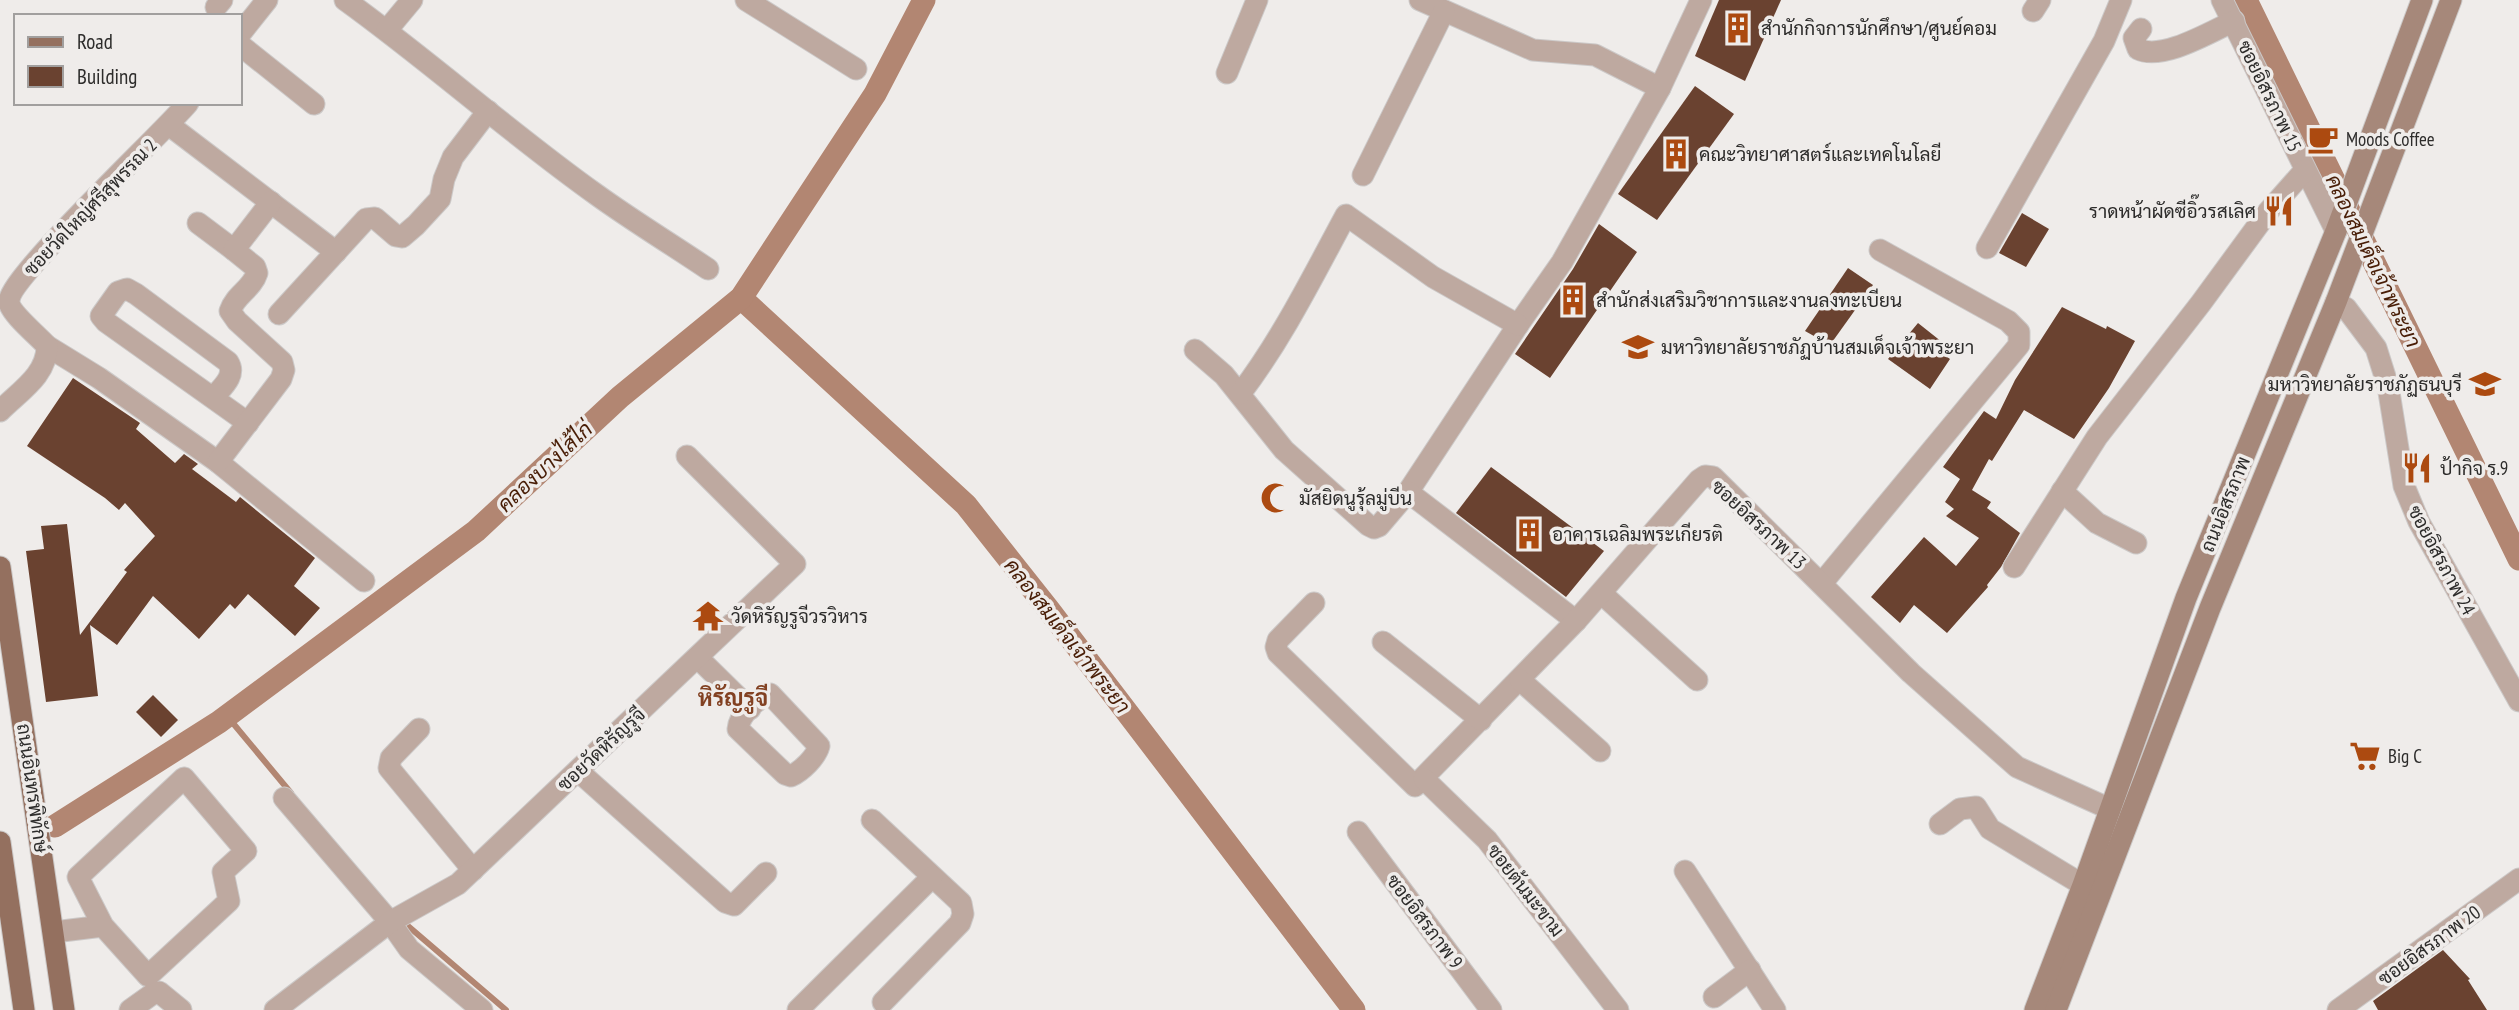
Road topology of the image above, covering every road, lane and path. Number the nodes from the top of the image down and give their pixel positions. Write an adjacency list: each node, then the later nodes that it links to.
1 (267, 0): 16 (street)
2 (345, 0): 15 (street)
3 (412, 0): 15 (street)
4 (746, 0): 18 (street)
5 (1257, 0): 19 (street)
6 (1420, 0): 12 (street)
7 (1701, 0): 20 (street)
8 (2121, 0): 30 (street)
9 (2222, 0): 13 (street, ซอยอิสรภาพ 15)
10 (2422, 0): 28 (main road, ถนนอิสรภาพ)
11 (2451, 0): 35 (main road)
12 (1444, 10): 20 (street); 26 (street)
13 (2234, 21): 14 (street); 25 (street, ซอยอิสรภาพ 15)
14 (2141, 29)
15 (387, 30): 23 (street)
16 (242, 31)
17 (242, 47): 21 (street)
18 (856, 69)
19 (1227, 73)
20 (1660, 88): 37 (street)
21 (314, 104)
22 (186, 105): 24 (street, ซอยวัดใหญ่ศรีสุพรรณ 2)
23 (488, 111): 33 (street); 34 (street)
24 (169, 125): 27 (street); 38 (street, ซอยวัดใหญ่ศรีสุพรรณ 2)
25 (2305, 170): 28 (street, ซอยอิสรภาพ 15); 46 (street)
26 (1363, 175)
27 (271, 202): 31 (street); 33 (street)
28 (2339, 222): 68 (main road, ถนนอิสรภาพ)
29 (198, 223): 31 (street)
30 (1987, 248)
31 (234, 250): 43 (street)
32 (1880, 250): 52 (street)
33 (336, 252): 36 (street)
34 (708, 269)
35 (2336, 302): 60 (street, ซอยอิสรภาพ 24); 97 (main road)
36 (279, 314)
37 (1518, 325): 40 (street); 47 (street)
38 (47, 346): 42 (street); 45 (street)
39 (1195, 350): 40 (street)
40 (1240, 394): 47 (street)
41 (213, 398): 41 (street); 43 (street)
42 (0, 411)
43 (248, 423): 45 (street)
44 (687, 456): 57 (street, ซอยวัดหิรัญรูจี)
45 (218, 462): 51 (street)
46 (2062, 491): 48 (street); 50 (street)
47 (1408, 492): 55 (street)
48 (2136, 543)
49 (0, 567): 81 (main road, ถนนอินทรพิทักษ์)
50 (2014, 567)
51 (364, 581)
52 (1822, 583): 53 (street, ซอยอิสรภาพ 13); 68 (street, ซอยอิสรภาพ 13)
53 (1601, 593): 55 (street, ซอยอิสรภาพ 13); 59 (street)
54 (1314, 603): 66 (street, ซอยต้นมะขาม)
55 (1576, 621): 58 (street, ซอยอิสรภาพ 13)
56 (1383, 642): 62 (street)
57 (698, 658): 61 (street); 65 (street, ซอยวัดหิรัญรูจี)
58 (1520, 680): 62 (street, ซอยอิสรภาพ 13); 64 (street)
59 (1697, 680)
60 (2519, 701)
61 (750, 709)
62 (1481, 720): 66 (street, ซอยอิสรภาพ 13)
63 (418, 729): 73 (street)
64 (1600, 751)
65 (578, 771): 73 (street, ซอยวัดหิรัญรูจี); 75 (street)
66 (1420, 783): 94 (street, ซอยต้นมะขาม)
67 (284, 798): 79 (street)
68 (2110, 809): 78 (main road, ถนนอิสรภาพ)
69 (872, 820): 76 (street)
70 (1940, 824): 78 (street)
71 (1359, 832): 93 (street, ซอยอิสรภาพ 9)
72 (1, 852): 87 (main road, ถนนอินทรพิทักษ์)
73 (473, 870): 79 (street, ซอยวัดหิรัญรูจี)
74 (1685, 871): 82 (street)
75 (766, 873)
76 (932, 877): 84 (street); 92 (street)
77 (2519, 879): 85 (street, ซอยอิสรภาพ 20)
78 (2083, 885): 96 (main road, ถนนอิสรภาพ)
79 (398, 917): 86 (street); 91 (street, ซอยวัดหิรัญรูจี)
80 (103, 926): 80 (street); 81 (street)
81 (54, 932): 88 (main road, ถนนอินทรพิทักษ์)
82 (1750, 970): 83 (street); 95 (street)
83 (1714, 997)
84 (883, 1002)
85 (2363, 1003): 98 (street, ซอยอิสรภาพ 20)
86 (467, 1006)
87 (24, 1010)
88 (64, 1010)
89 (130, 1010): 90 (street)
90 (181, 1010)
91 (275, 1010)
92 (798, 1010)
93 (1491, 1010)
94 (1618, 1010)
95 (1775, 1010)
96 (2035, 1010)
97 (2056, 1010)
98 (2338, 1010)

